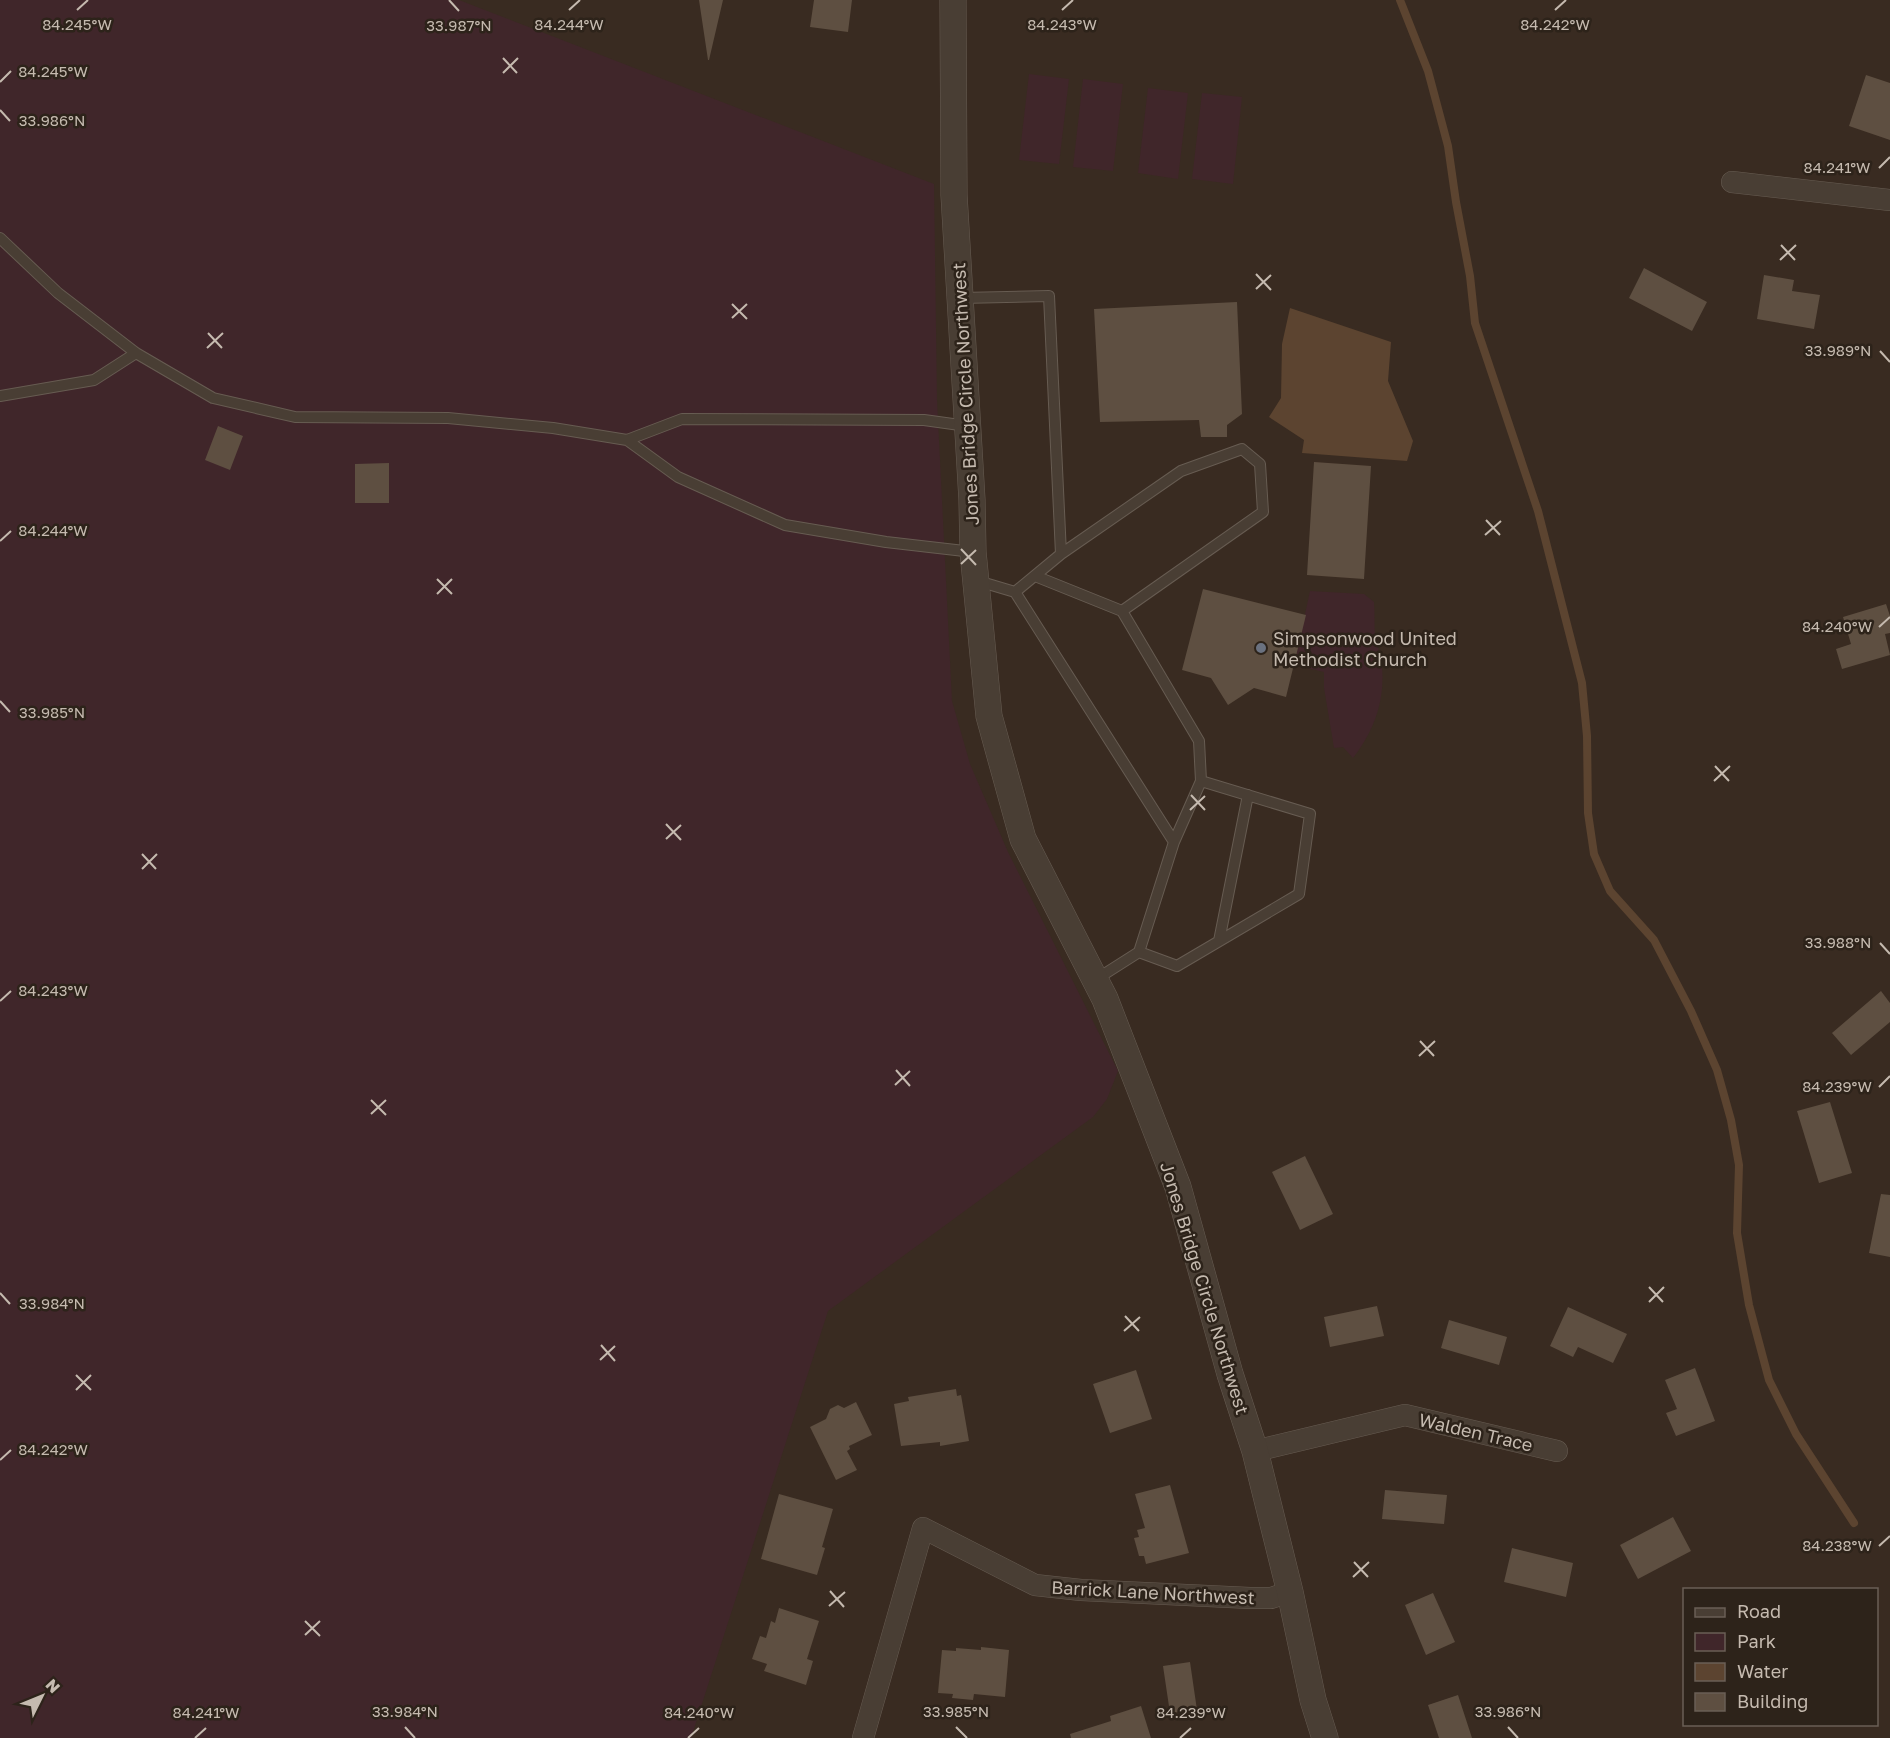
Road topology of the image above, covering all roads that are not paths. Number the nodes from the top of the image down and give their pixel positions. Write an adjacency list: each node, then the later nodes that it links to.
1 (953, 0): 5 (street, Jones Bridge Circle Northwest)
2 (1732, 182): 3 (street)
3 (1890, 200)
4 (0, 238): 6 (lane)
5 (961, 298): 8 (street, Jones Bridge Circle Northwest); 11 (lane)
6 (136, 353): 7 (lane); 9 (lane)
7 (0, 396)
8 (968, 427): 9 (lane); 10 (street, Jones Bridge Circle Northwest)
9 (627, 440): 10 (lane)
10 (973, 552): 13 (street, Jones Bridge Circle Northwest)
11 (1061, 554): 12 (lane); 15 (lane)
12 (1035, 576): 14 (lane); 15 (lane)
13 (975, 580): 14 (lane); 21 (street, Jones Bridge Circle Northwest)
14 (1015, 592): 18 (lane)
15 (1122, 611): 16 (lane)
16 (1201, 781): 17 (lane); 18 (lane)
17 (1248, 795): 19 (lane); 19 (lane)
18 (1174, 842): 20 (lane)
19 (1219, 941): 20 (lane)
20 (1139, 952): 21 (lane)
21 (1095, 980): 22 (street, Jones Bridge Circle Northwest)
22 (1255, 1450): 23 (street, Walden Trace); 24 (street, Jones Bridge Circle Northwest)
23 (1557, 1451)
24 (1290, 1592): 25 (street, Barrick Lane Northwest); 26 (street, Jones Bridge Circle Northwest)
25 (863, 1738)
26 (1325, 1738)

